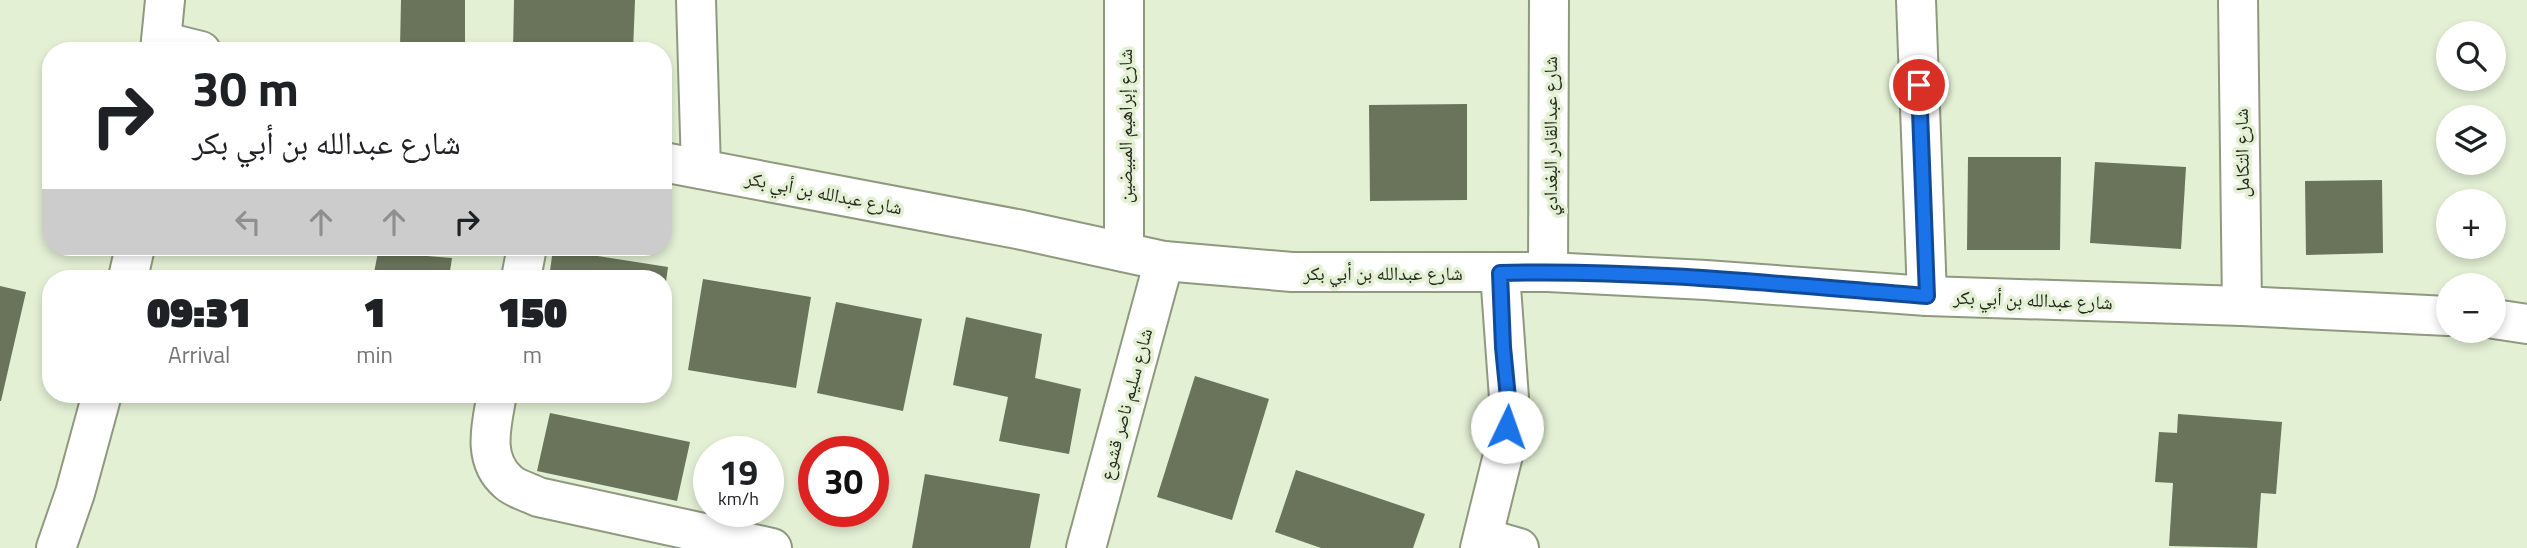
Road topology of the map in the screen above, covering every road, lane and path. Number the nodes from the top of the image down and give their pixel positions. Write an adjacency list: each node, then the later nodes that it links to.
1 (166, 0): 7 (street)
2 (696, 0): 9 (street)
3 (1124, 0): 10 (street, شارع إبراهيم المبيضين)
4 (1549, 0): 12 (street, شارع عبدالقادر البغدادي)
5 (1916, 0): 14 (street)
6 (2238, 0): 15 (street, شارع التكامل)
7 (161, 42)
8 (672, 164): 9 (street, شارع عبدالله بن أبي بكر)
9 (701, 169): 10 (street, شارع عبدالله بن أبي بكر)
10 (1124, 253): 11 (street, شارع عبدالله بن أبي بكر)
11 (1164, 261): 13 (street, شارع عبدالله بن أبي بكر); 24 (street, شارع سليم ناصر قشوع)
12 (1548, 272): 13 (street, شارع عبدالله بن أبي بكر); 14 (street, شارع عبدالله بن أبي بكر)
13 (1500, 273): 21 (street)
14 (1927, 296): 15 (street, شارع عبدالله بن أبي بكر)
15 (2242, 306): 16 (street, شارع عبدالله بن أبي بكر)
16 (2436, 315)
17 (2506, 321): 18 (street)
18 (2527, 324)
19 (100, 403): 22 (street)
20 (496, 403): 23 (street)
21 (1494, 545)
22 (56, 548)
23 (772, 548)
24 (1086, 548)

